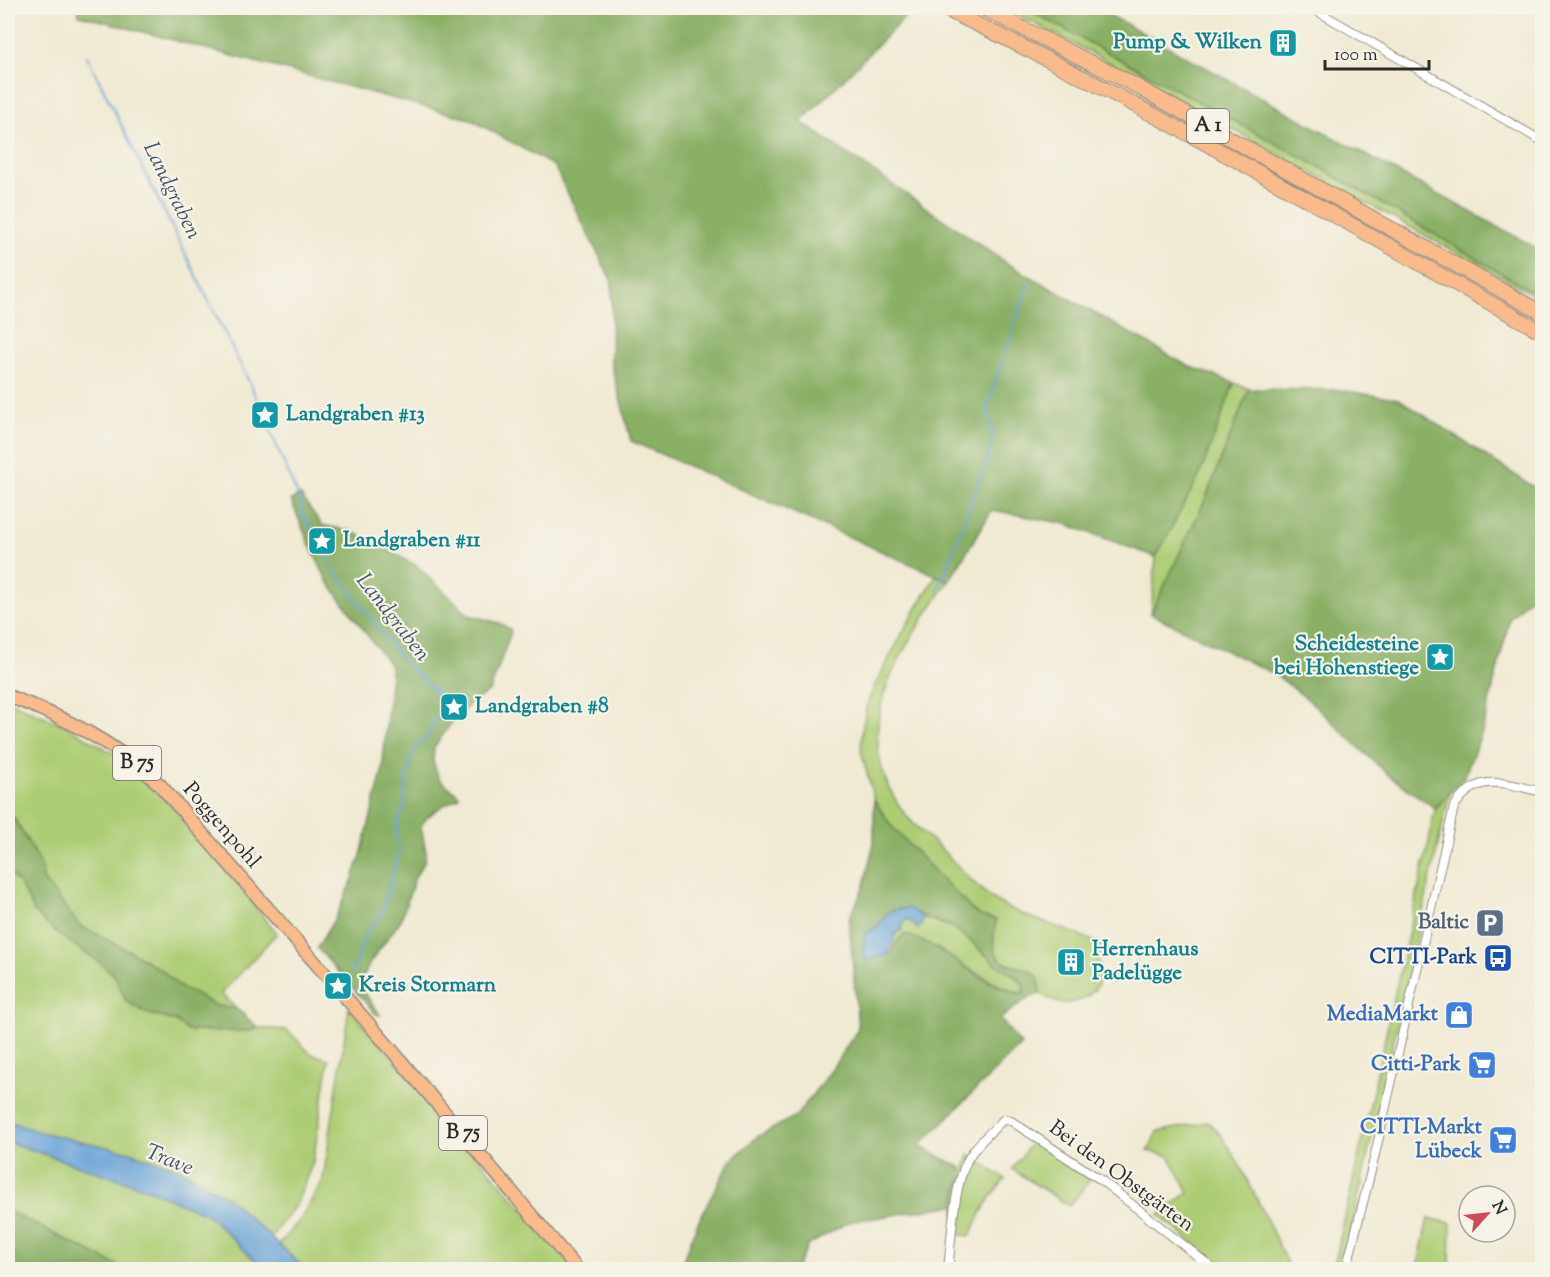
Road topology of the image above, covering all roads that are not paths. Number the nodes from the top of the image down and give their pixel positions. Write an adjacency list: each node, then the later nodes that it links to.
1 (943, 8): 6 (highway, A 1)
2 (983, 8): 5 (highway, A 1)
3 (1312, 8): 4 (street)
4 (1542, 141)
5 (1540, 311)
6 (1542, 332)
7 (8, 696): 9 (main road, Poggenpohl / B 75)
8 (1542, 792): 12 (street)
9 (578, 1269)
10 (948, 1269): 11 (street, Bei den Obstgärten)
11 (1215, 1269)
12 (1346, 1269)

